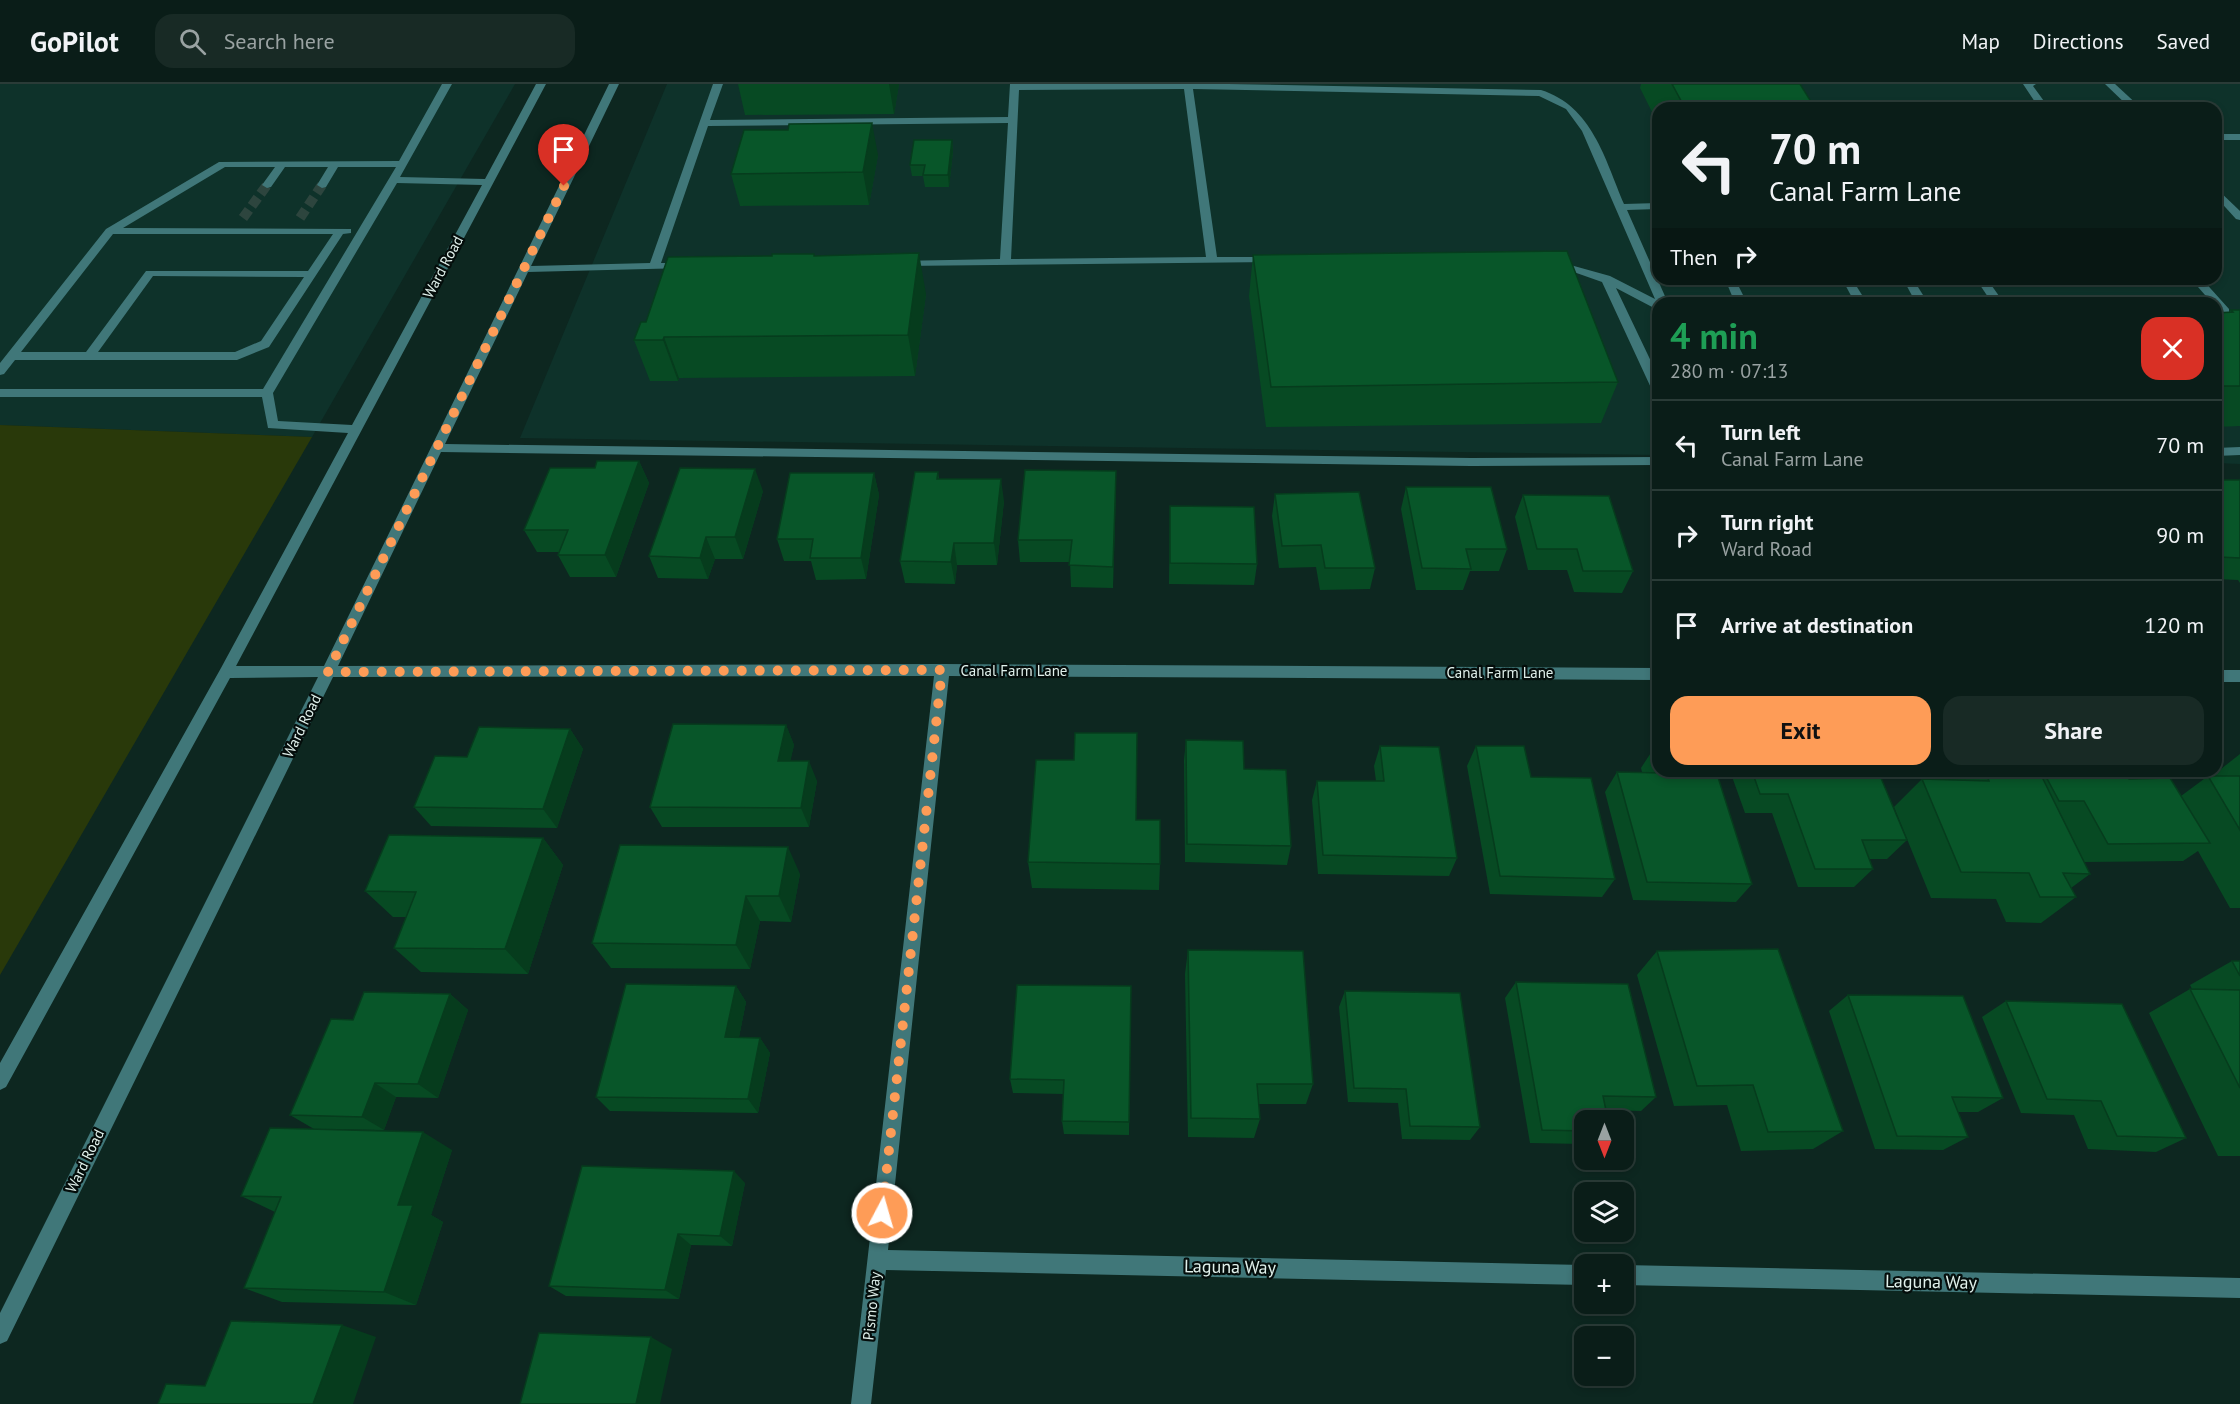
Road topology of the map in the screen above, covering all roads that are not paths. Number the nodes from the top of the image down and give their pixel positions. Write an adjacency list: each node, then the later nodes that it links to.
1 (447, 84): 17 (street)
2 (541, 84): 19 (street, Ward Road)
3 (614, 84): 40 (street, Ward Road)
4 (718, 84): 12 (street)
5 (2031, 84): 9 (street)
6 (2110, 84): 10 (street)
7 (1015, 85): 8 (street); 11 (street)
8 (1188, 85): 24 (street); 34 (street)
9 (2039, 102)
10 (2130, 102)
11 (1012, 120): 12 (street); 36 (street)
12 (704, 123): 39 (street)
13 (2222, 137): 14 (street)
14 (2240, 137)
15 (282, 164): 16 (street); 20 (street); 28 (street)
16 (335, 164): 17 (street); 21 (street)
17 (403, 164): 18 (street)
18 (394, 180): 19 (street); 32 (street)
19 (488, 182): 53 (street, Ward Road)
20 (267, 184)
21 (322, 185)
22 (2222, 198): 25 (street)
23 (1652, 206): 24 (street)
24 (1620, 207): 43 (street)
25 (2240, 217)
26 (243, 218): 29 (street)
27 (300, 218): 30 (street)
28 (110, 231): 29 (street); 47 (street)
29 (234, 231): 30 (street)
30 (291, 231): 31 (street)
31 (340, 231): 32 (street); 41 (street)
32 (365, 231): 52 (street)
33 (1540, 259): 42 (street)
34 (1212, 260): 35 (street); 36 (street)
35 (1280, 260)
36 (1005, 262): 37 (street)
37 (888, 264)
38 (701, 266): 39 (street)
39 (654, 267): 40 (street)
40 (524, 268): 54 (street, Ward Road)
41 (312, 274): 48 (street); 48 (street)
42 (1606, 278): 44 (street); 50 (street)
43 (1652, 280)
44 (1652, 302)
45 (2222, 311): 46 (street)
46 (2240, 311)
47 (12, 356): 48 (street); 49 (street)
48 (90, 356)
49 (0, 371)
50 (1652, 377)
51 (0, 393): 52 (street)
52 (267, 393): 53 (street)
53 (356, 429): 59 (street, Ward Road)
54 (437, 448): 57 (street); 60 (street, Ward Road)
55 (2222, 452): 56 (street)
56 (2240, 452)
57 (1652, 461)
58 (942, 670): 60 (street, Canal Farm Lane); 61 (street, Canal Farm Lane); 65 (street, Pismo Way)
59 (226, 672): 60 (street, Canal Farm Lane); 64 (street, Ward Road)
60 (328, 672): 69 (street, Ward Road)
61 (1652, 674)
62 (2222, 676): 63 (street)
63 (2240, 676)
64 (0, 1081)
65 (877, 1260): 66 (street, Laguna Way); 70 (street, Pismo Way)
66 (1574, 1275)
67 (1634, 1275): 68 (street, Laguna Way)
68 (2240, 1288)
69 (0, 1334)
70 (861, 1404)

